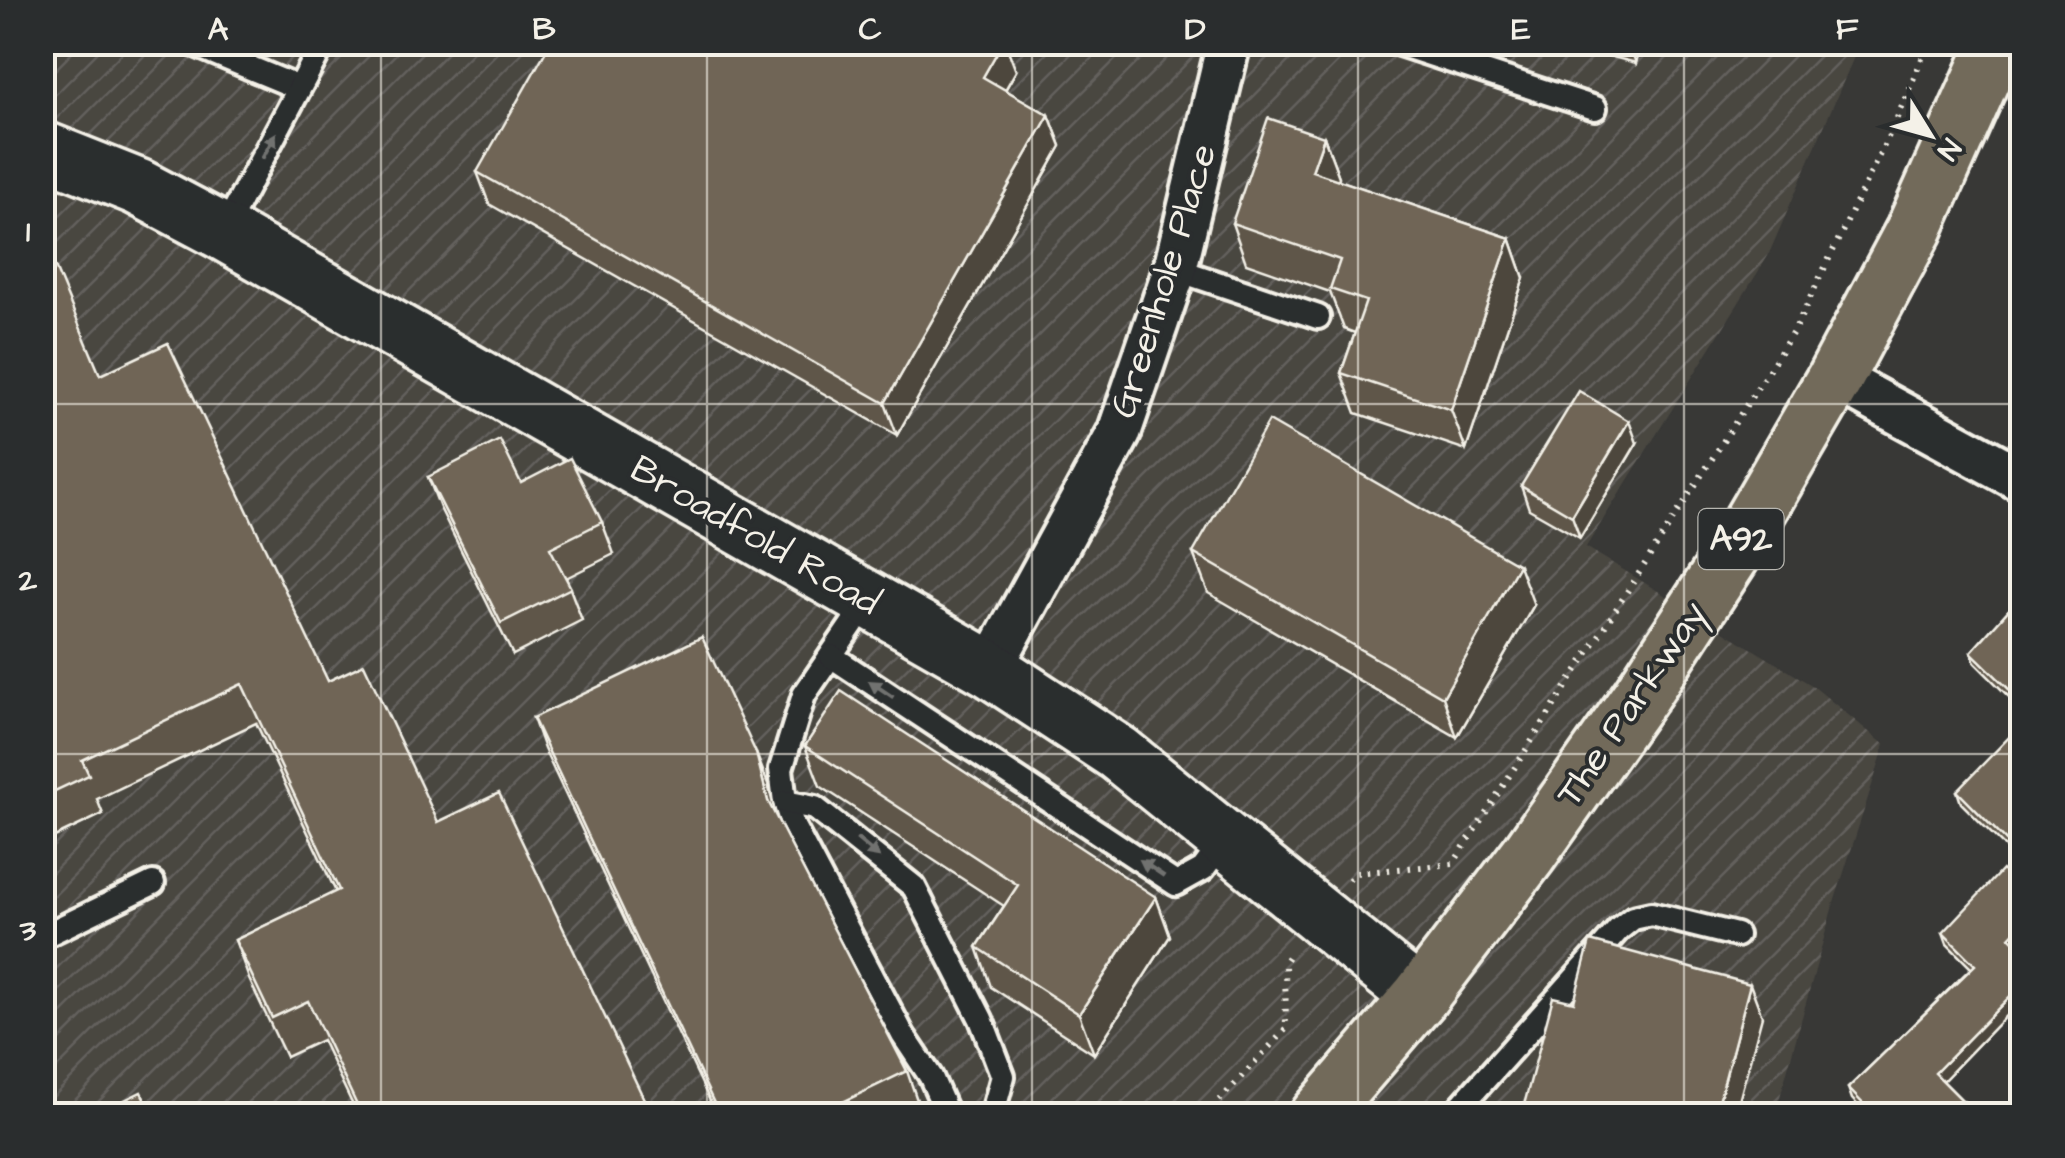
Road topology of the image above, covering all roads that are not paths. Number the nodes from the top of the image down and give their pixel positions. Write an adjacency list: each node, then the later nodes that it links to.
1 (188, 42): 6 (lane)
2 (324, 42): 6 (lane)
3 (1229, 42): 10 (street, Greenhole Place)
4 (1393, 42): 7 (lane)
5 (1998, 42): 12 (main road, The Parkway / A92)
6 (299, 88): 9 (lane, one-way to 6)
7 (1595, 108)
8 (42, 148): 9 (street, Broadfold Road)
9 (223, 232): 14 (street, Broadfold Road)
10 (1175, 268): 11 (lane); 16 (street, Greenhole Place)
11 (1318, 317)
12 (1835, 378): 13 (street); 22 (main road, The Parkway / A92)
13 (2022, 480)
14 (868, 601): 15 (lane); 16 (street, Broadfold Road)
15 (831, 656): 17 (lane); 18 (lane, one-way to 15)
16 (990, 669): 18 (street, Broadfold Road)
17 (784, 802): 23 (lane); 24 (lane, one-way to 24)
18 (1225, 839): 22 (street, Broadfold Road)
19 (153, 883): 21 (lane)
20 (1736, 935): 26 (lane)
21 (42, 937)
22 (1420, 998): 25 (main road, The Parkway / A92)
23 (948, 1116)
24 (992, 1116)
25 (1318, 1116)
26 (1452, 1116)

